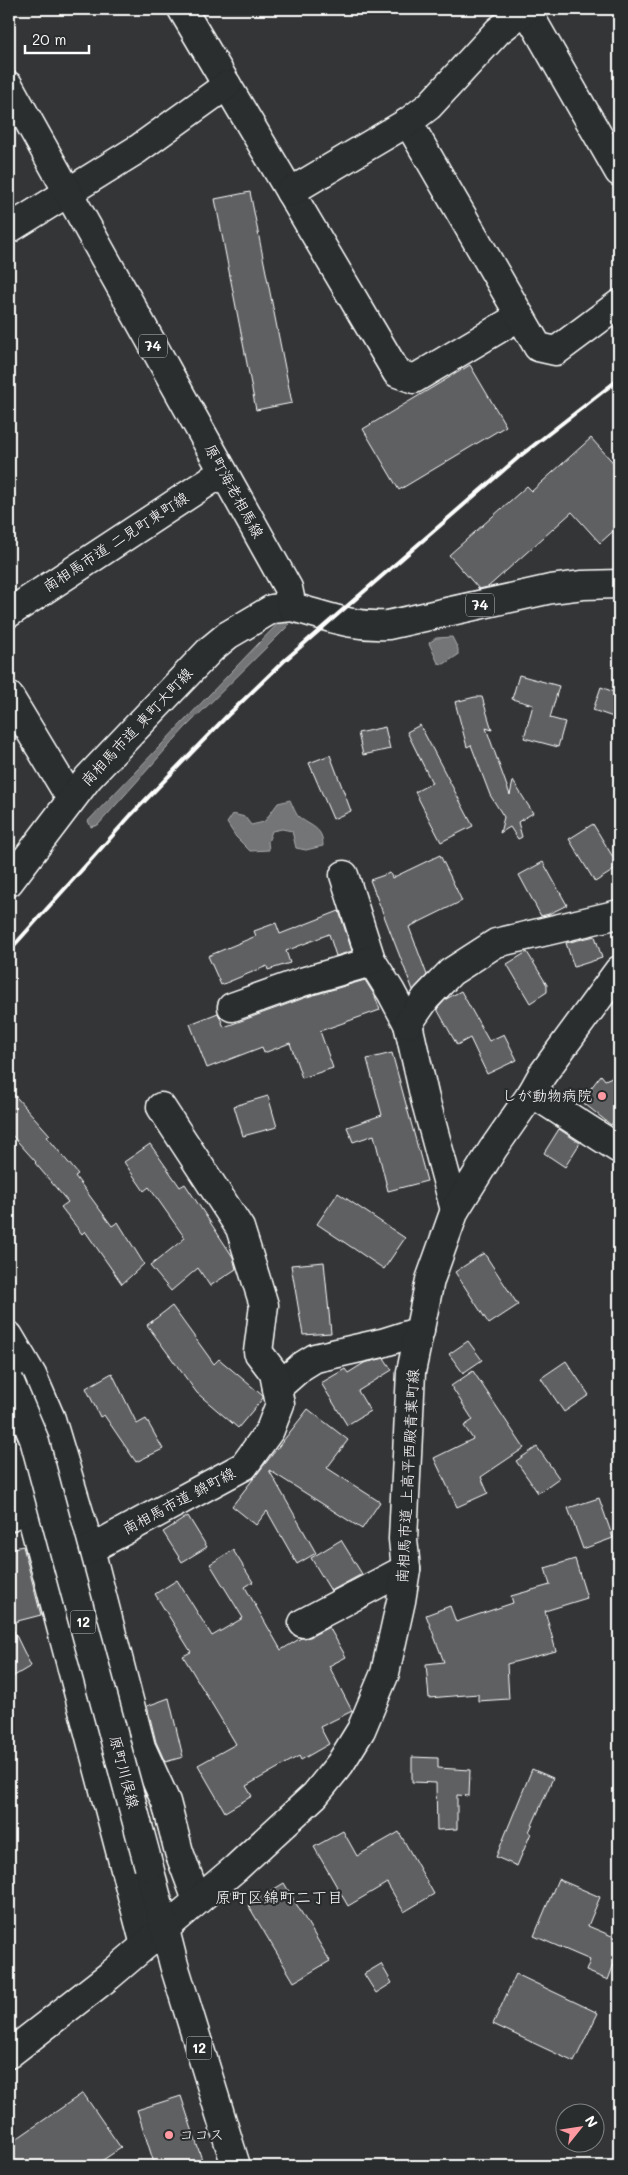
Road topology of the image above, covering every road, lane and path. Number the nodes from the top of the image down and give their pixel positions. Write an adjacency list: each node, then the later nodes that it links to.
1 (182, 9): 3 (street)
2 (526, 9): 5 (street); 6 (street)
3 (227, 85): 7 (street); 8 (street)
4 (9, 86): 7 (street, 原町海老相馬線 / 74)
5 (408, 122): 8 (street); 11 (street)
6 (619, 172)
7 (68, 192): 9 (street); 12 (street, 原町海老相馬線 / 74)
8 (290, 192): 11 (street)
9 (9, 229)
10 (619, 304): 11 (street)
11 (520, 316)
12 (223, 472): 14 (street, 原町海老相馬線 / 74); 15 (street, 南相馬市道 二見町東町線)
13 (619, 584): 14 (street, 74)
14 (292, 607): 17 (street, 南相馬市道 東町大町線)
15 (9, 613)
16 (9, 696): 17 (street)
17 (71, 799): 19 (street, 南相馬市道 東町大町線)
18 (344, 875): 21 (street)
19 (9, 882)
20 (619, 914): 24 (street)
21 (371, 960): 23 (street); 24 (street)
22 (619, 970): 25 (street, 南相馬市道 上高平西殿青葉町線)
23 (232, 1006)
24 (408, 1024): 28 (street)
25 (532, 1093): 27 (street); 28 (street, 南相馬市道 上高平西殿青葉町線)
26 (161, 1107): 32 (street)
27 (619, 1149)
28 (456, 1210): 29 (street, 南相馬市道 上高平西殿青葉町線)
29 (420, 1331): 32 (street); 36 (street, 南相馬市道 上高平西殿青葉町線)
30 (9, 1336): 35 (street)
31 (9, 1380): 39 (street, 原町川俣線 / 12, bridge)
32 (277, 1388): 35 (street, 南相馬市道 錦町線)
33 (9, 1438): 34 (street)
34 (19, 1511): 39 (street)
35 (87, 1551): 38 (street)
36 (406, 1569): 37 (street); 38 (street, 南相馬市道 上高平西殿青葉町線)
37 (303, 1623)
38 (197, 1900): 39 (street, 南相馬市道 上高平西殿青葉町線)
39 (155, 1937): 40 (street, 南相馬市道 上高平西殿青葉町線); 41 (street, 原町川俣線 / 12)
40 (9, 2054)
41 (236, 2166)

